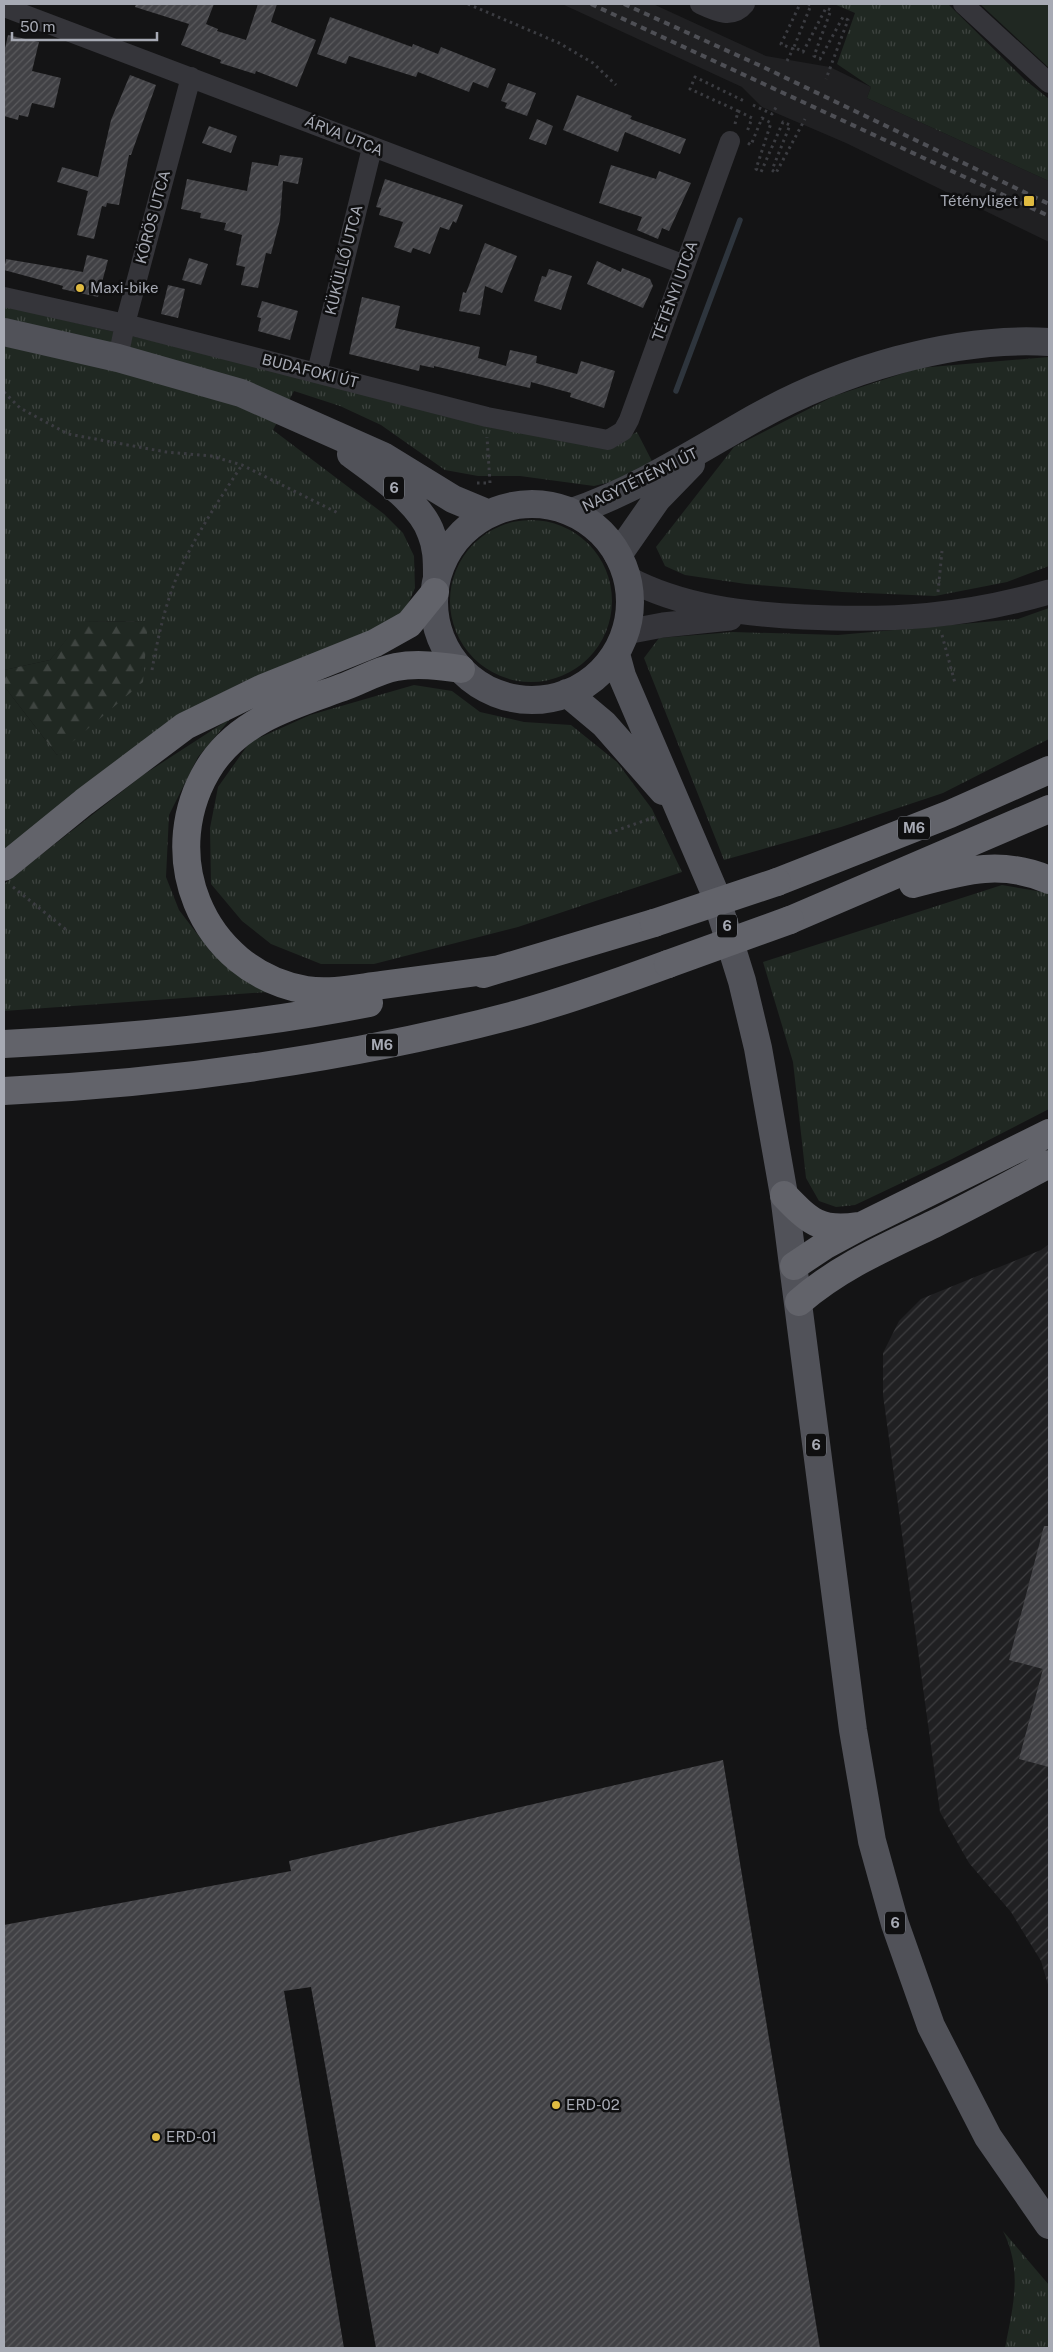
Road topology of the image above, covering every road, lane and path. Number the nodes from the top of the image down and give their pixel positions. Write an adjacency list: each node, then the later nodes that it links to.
1 (468, 4): 12 (path)
2 (700, 4): 3 (street)
3 (745, 4)
4 (800, 4): 8 (path)
5 (808, 4): 10 (path)
6 (963, 4): 11 (street)
7 (4, 7): 9 (street, ÁRVA UTCA)
8 (787, 61)
9 (191, 77): 18 (street, ÁRVA UTCA); 22 (street, KÖRÖS UTCA)
10 (826, 79)
11 (1049, 83)
12 (616, 85)
13 (744, 101): 17 (path)
14 (753, 106): 15 (path)
15 (777, 106)
16 (805, 119): 17 (path)
17 (737, 141): 19 (street, TÉTÉNYI UTCA)
18 (372, 148): 19 (street, ÁRVA UTCA); 27 (street, KÜKÜLLŐ UTCA)
19 (684, 265): 31 (street, TÉTÉNYI UTCA)
20 (4, 298): 21 (street, BUDAFOKI ÚT)
21 (46, 307): 22 (street, BUDAFOKI ÚT); 24 (street)
22 (125, 324): 26 (street, KÖRÖS UTCA); 27 (street, BUDAFOKI ÚT)
23 (4, 332): 24 (main road, 6)
24 (38, 339): 26 (main road, 6)
25 (1049, 342): 32 (main road, NAGYTÉTÉNYI ÚT)
26 (118, 358): 30 (main road, 6)
27 (316, 372): 29 (street, BUDAFOKI ÚT)
28 (4, 392): 33 (path)
29 (486, 416): 31 (street, BUDAFOKI ÚT); 34 (path)
30 (312, 426): 37 (main road, 6); 39 (main road, 6)
31 (616, 437)
32 (708, 447): 35 (main road, NAGYTÉTÉNYI ÚT); 38 (main road, NAGYTÉTÉNYI ÚT)
33 (242, 465): 36 (path); 44 (path)
34 (474, 483)
35 (572, 512): 37 (main road, 6); 38 (main road, 6)
36 (338, 513)
37 (489, 514): 39 (main road, 6)
38 (623, 566): 41 (street); 42 (main road, 6)
39 (436, 584): 43 (main road, 6); 50 (highway)
40 (1049, 592): 41 (street)
41 (762, 615): 42 (street)
42 (621, 643): 45 (main road, 6); 47 (main road, 6)
43 (461, 669): 45 (main road, 6); 54 (highway)
44 (152, 670)
45 (567, 693): 47 (main road, 6)
46 (1049, 770): 54 (highway, M6, bridge)
47 (679, 809): 49 (path); 59 (main road, 6)
48 (1049, 809): 52 (highway, M6)
49 (609, 833)
50 (7, 876): 53 (path)
51 (1049, 880): 52 (highway)
52 (822, 907): 56 (highway, M6, bridge)
53 (69, 932)
54 (500, 969): 55 (highway, M6)
55 (4, 1044)
56 (4, 1091)
57 (1049, 1133): 60 (highway)
58 (1049, 1164): 61 (highway)
59 (784, 1195): 60 (highway); 62 (main road, 6)
60 (862, 1226): 62 (highway)
61 (849, 1265): 62 (highway); 63 (highway)
62 (794, 1266): 63 (main road, 6)
63 (799, 1302): 64 (main road, 6)
64 (1049, 2225)

